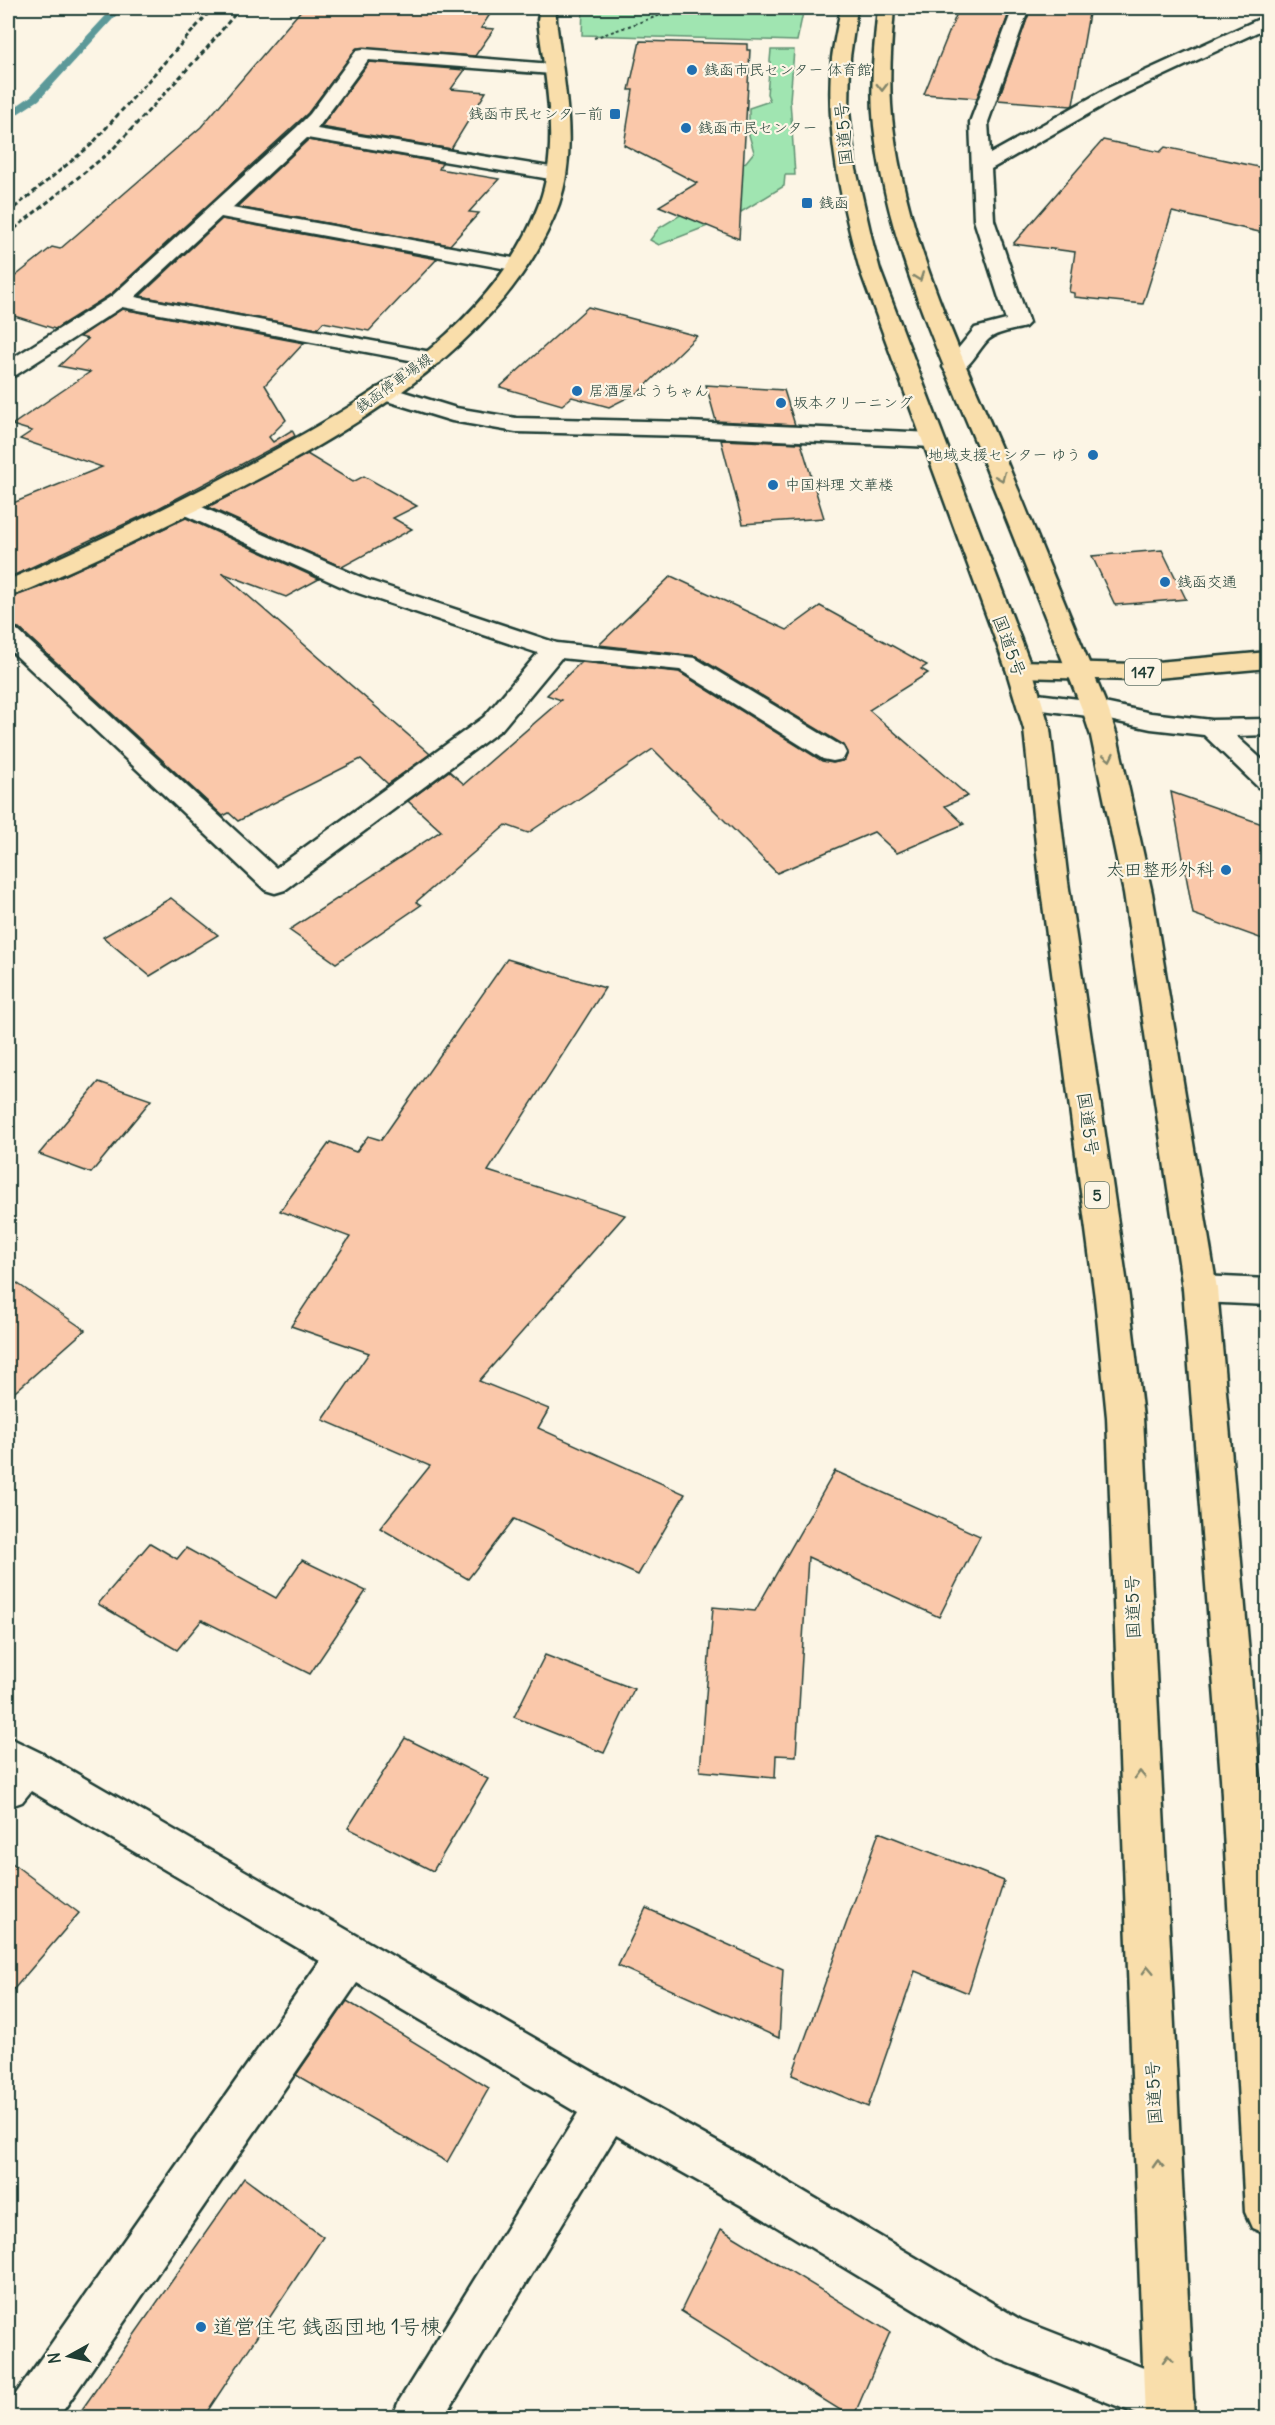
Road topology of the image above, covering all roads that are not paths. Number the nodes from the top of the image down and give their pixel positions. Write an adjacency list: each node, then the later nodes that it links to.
1 (548, 8): 6 (main road, 銭函停車場線)
2 (849, 8): 17 (main road, 国道5号 / 5)
3 (886, 8): 14 (main road, one-way to 14)
4 (1021, 8): 8 (street)
5 (1268, 20): 8 (street)
6 (552, 69): 7 (street); 9 (main road, 銭函停車場線)
7 (303, 132): 9 (street); 10 (street)
8 (980, 167): 14 (street)
9 (556, 174): 11 (main road, 銭函停車場線)
10 (218, 211): 11 (street); 12 (street)
11 (518, 265): 13 (main road, 銭函停車場線)
12 (119, 300): 13 (street); 15 (street)
13 (430, 358): 16 (main road, 銭函停車場線)
14 (954, 367): 24 (main road, one-way to 24)
15 (8, 370)
16 (385, 393): 17 (street); 18 (main road, 銭函停車場線)
17 (933, 440): 23 (main road, 国道5号 / 5)
18 (186, 507): 19 (main road, 銭函停車場線); 21 (street)
19 (8, 589)
20 (8, 636): 21 (street)
21 (554, 650): 29 (street)
22 (1268, 660): 24 (main road, 147)
23 (1019, 669): 24 (main road, 147); 25 (main road, 国道5号 / 5)
24 (1080, 673): 26 (main road)
25 (1029, 701): 26 (street); 37 (main road, 国道5号 / 5, one-way to 25)
26 (1095, 709): 28 (street); 31 (main road, one-way to 31)
27 (1268, 727): 28 (street)
28 (1212, 728): 30 (street)
29 (833, 753)
30 (1268, 781)
31 (1200, 1289): 32 (street); 36 (main road)
32 (1268, 1292)
33 (14, 1770): 34 (street)
34 (351, 1954): 35 (street); 38 (street)
35 (608, 2106): 37 (street); 39 (street)
36 (1268, 2212)
37 (1170, 2410)
38 (28, 2418)
39 (416, 2418)

